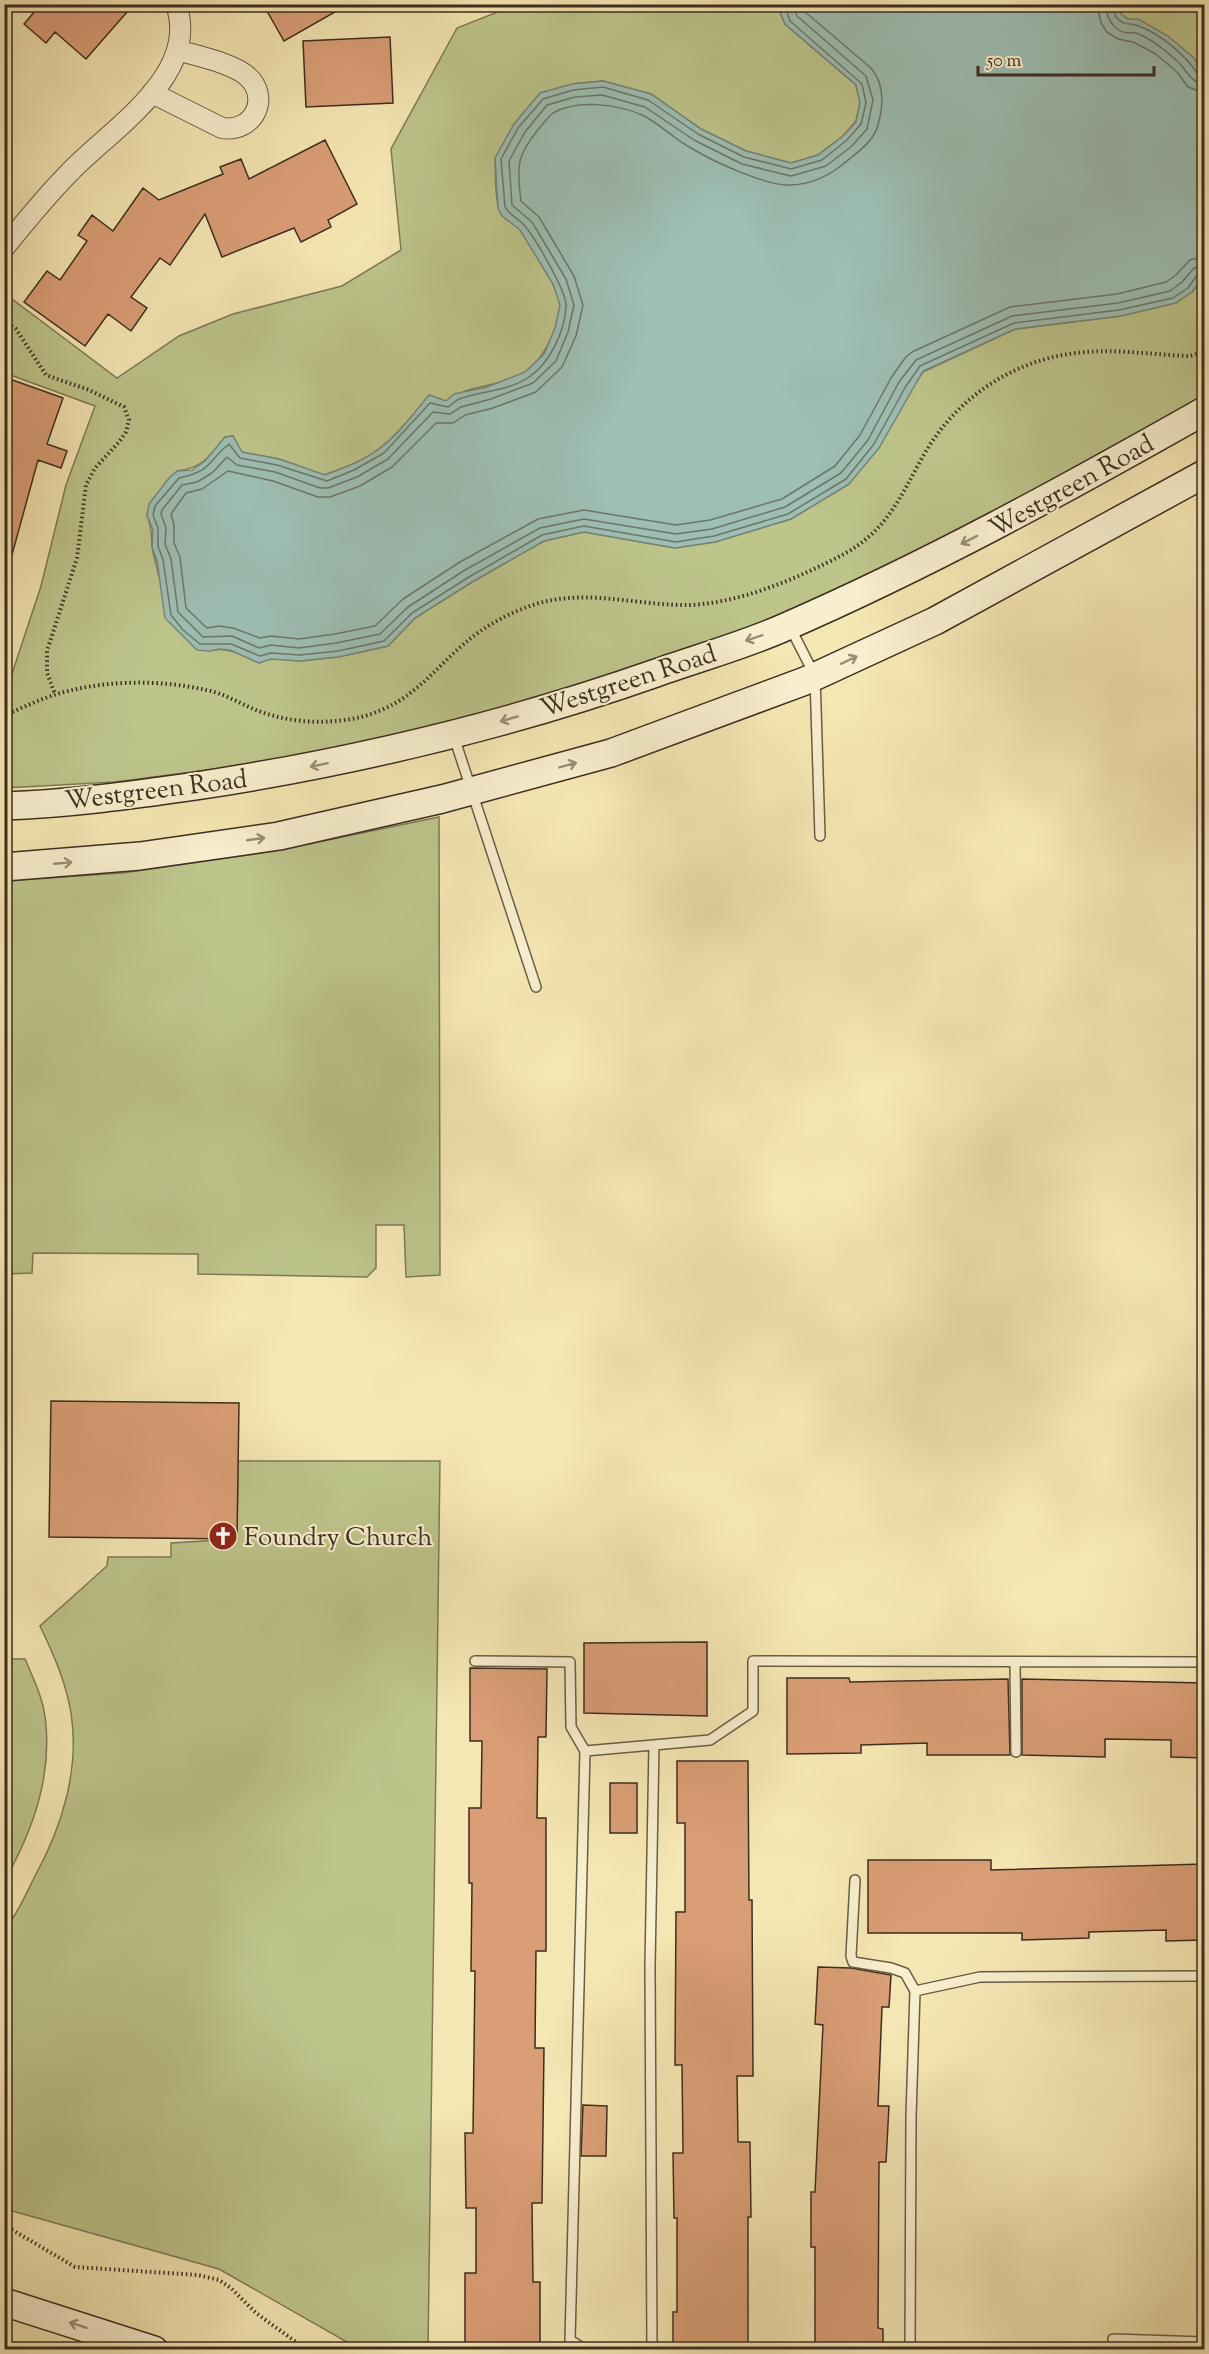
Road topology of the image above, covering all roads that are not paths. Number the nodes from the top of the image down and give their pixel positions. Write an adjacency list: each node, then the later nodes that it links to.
1 (176, 4): 2 (street)
2 (177, 50): 3 (street); 3 (street)
3 (152, 93): 4 (street)
4 (4, 248)
5 (1204, 411): 7 (street, Westgreen Road, one-way to 7)
6 (1204, 474): 8 (street, one-way to 6)
7 (789, 625): 8 (lane); 9 (street, Westgreen Road, one-way to 9)
8 (815, 676): 10 (street, one-way to 8); 12 (lane)
9 (453, 735): 10 (lane); 11 (street, Westgreen Road, one-way to 11)
10 (472, 791): 13 (street, one-way to 10); 14 (lane)
11 (4, 806)
12 (820, 836)
13 (4, 867)
14 (536, 987)
15 (476, 1661): 19 (lane)
16 (1015, 1662): 17 (lane); 18 (lane); 20 (lane)
17 (1204, 1662)
18 (654, 1745): 19 (lane); 29 (lane)
19 (585, 1751): 28 (lane)
20 (1016, 1752)
21 (855, 1880): 23 (lane)
22 (1204, 1976): 23 (lane)
23 (915, 1991): 30 (lane)
24 (4, 2302): 27 (street, one-way to 24)
25 (1113, 2339): 26 (lane)
26 (1204, 2342)
27 (154, 2349)
28 (586, 2349)
29 (652, 2349)
30 (910, 2349)

